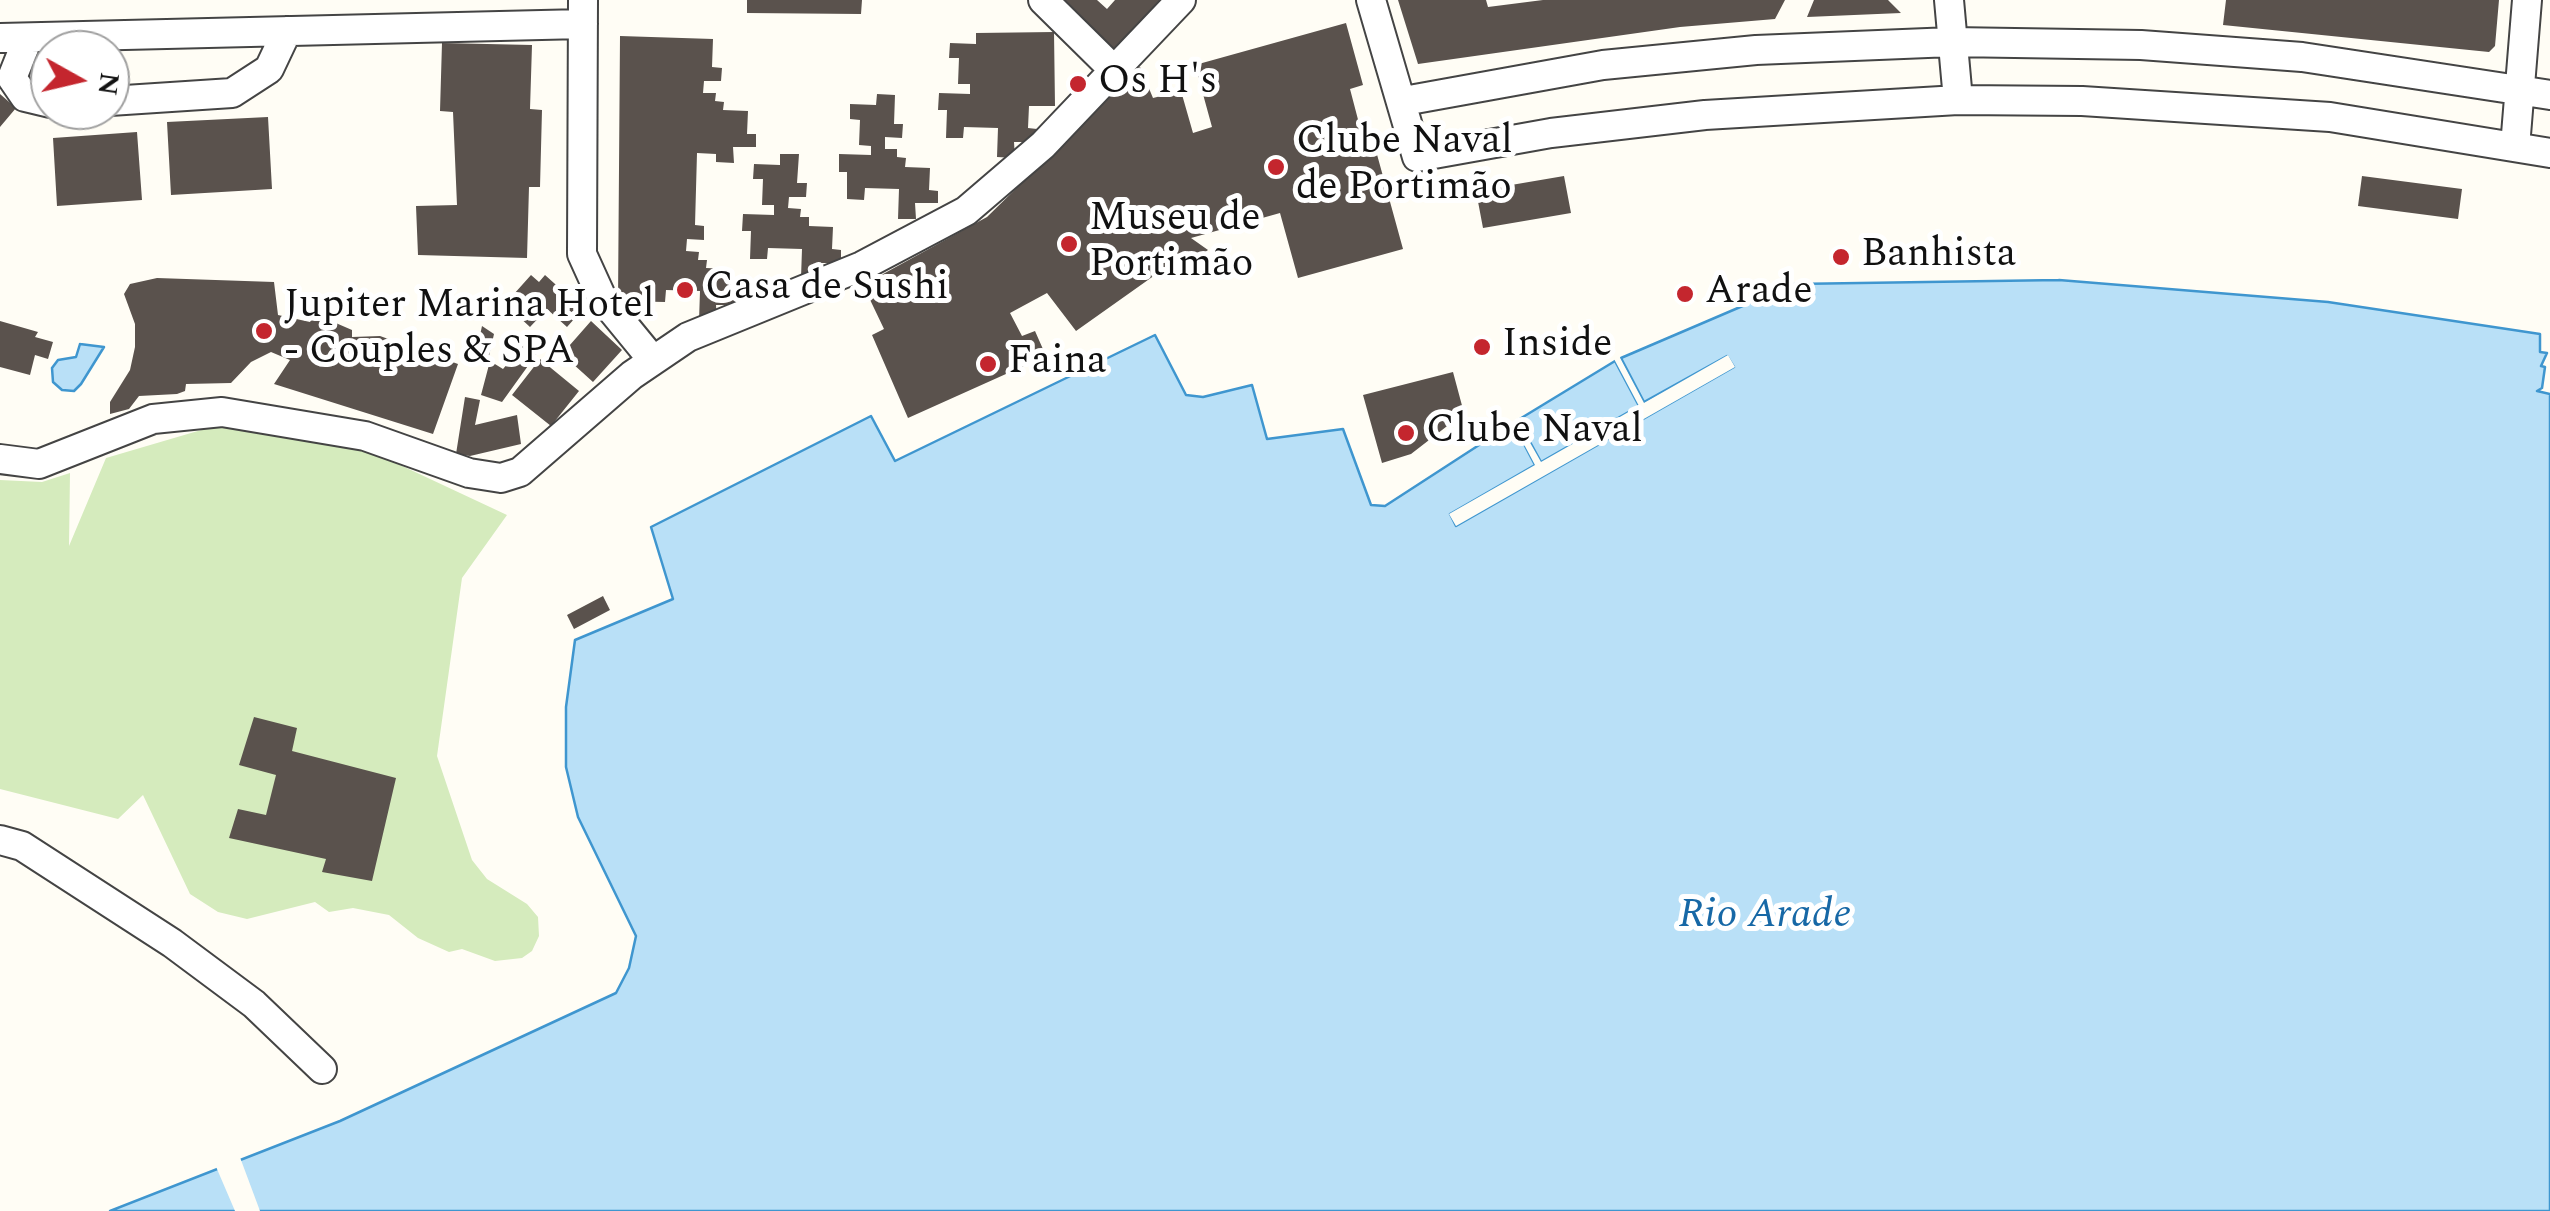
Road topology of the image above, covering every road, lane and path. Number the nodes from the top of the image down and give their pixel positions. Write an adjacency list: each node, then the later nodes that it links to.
1 (1043, 0): 11 (street)
2 (1189, 0): 6 (street)
3 (1371, 0): 17 (street)
4 (1949, 0): 10 (street)
5 (2527, 0): 12 (street)
6 (1172, 10): 11 (street)
7 (583, 12): 8 (street); 20 (street)
8 (288, 31): 9 (street); 15 (street)
9 (14, 38): 14 (street)
10 (1952, 42): 12 (street); 16 (street); 17 (street)
11 (1114, 70): 20 (street)
12 (2521, 88): 13 (street); 18 (street)
13 (2550, 95)
14 (30, 98)
15 (130, 100)
16 (1958, 100): 17 (street); 18 (street)
17 (1404, 101)
18 (2515, 147): 19 (street)
19 (2550, 153)
20 (652, 358): 21 (street)
21 (0, 459)
22 (0, 840): 23 (street)
23 (322, 1070)

